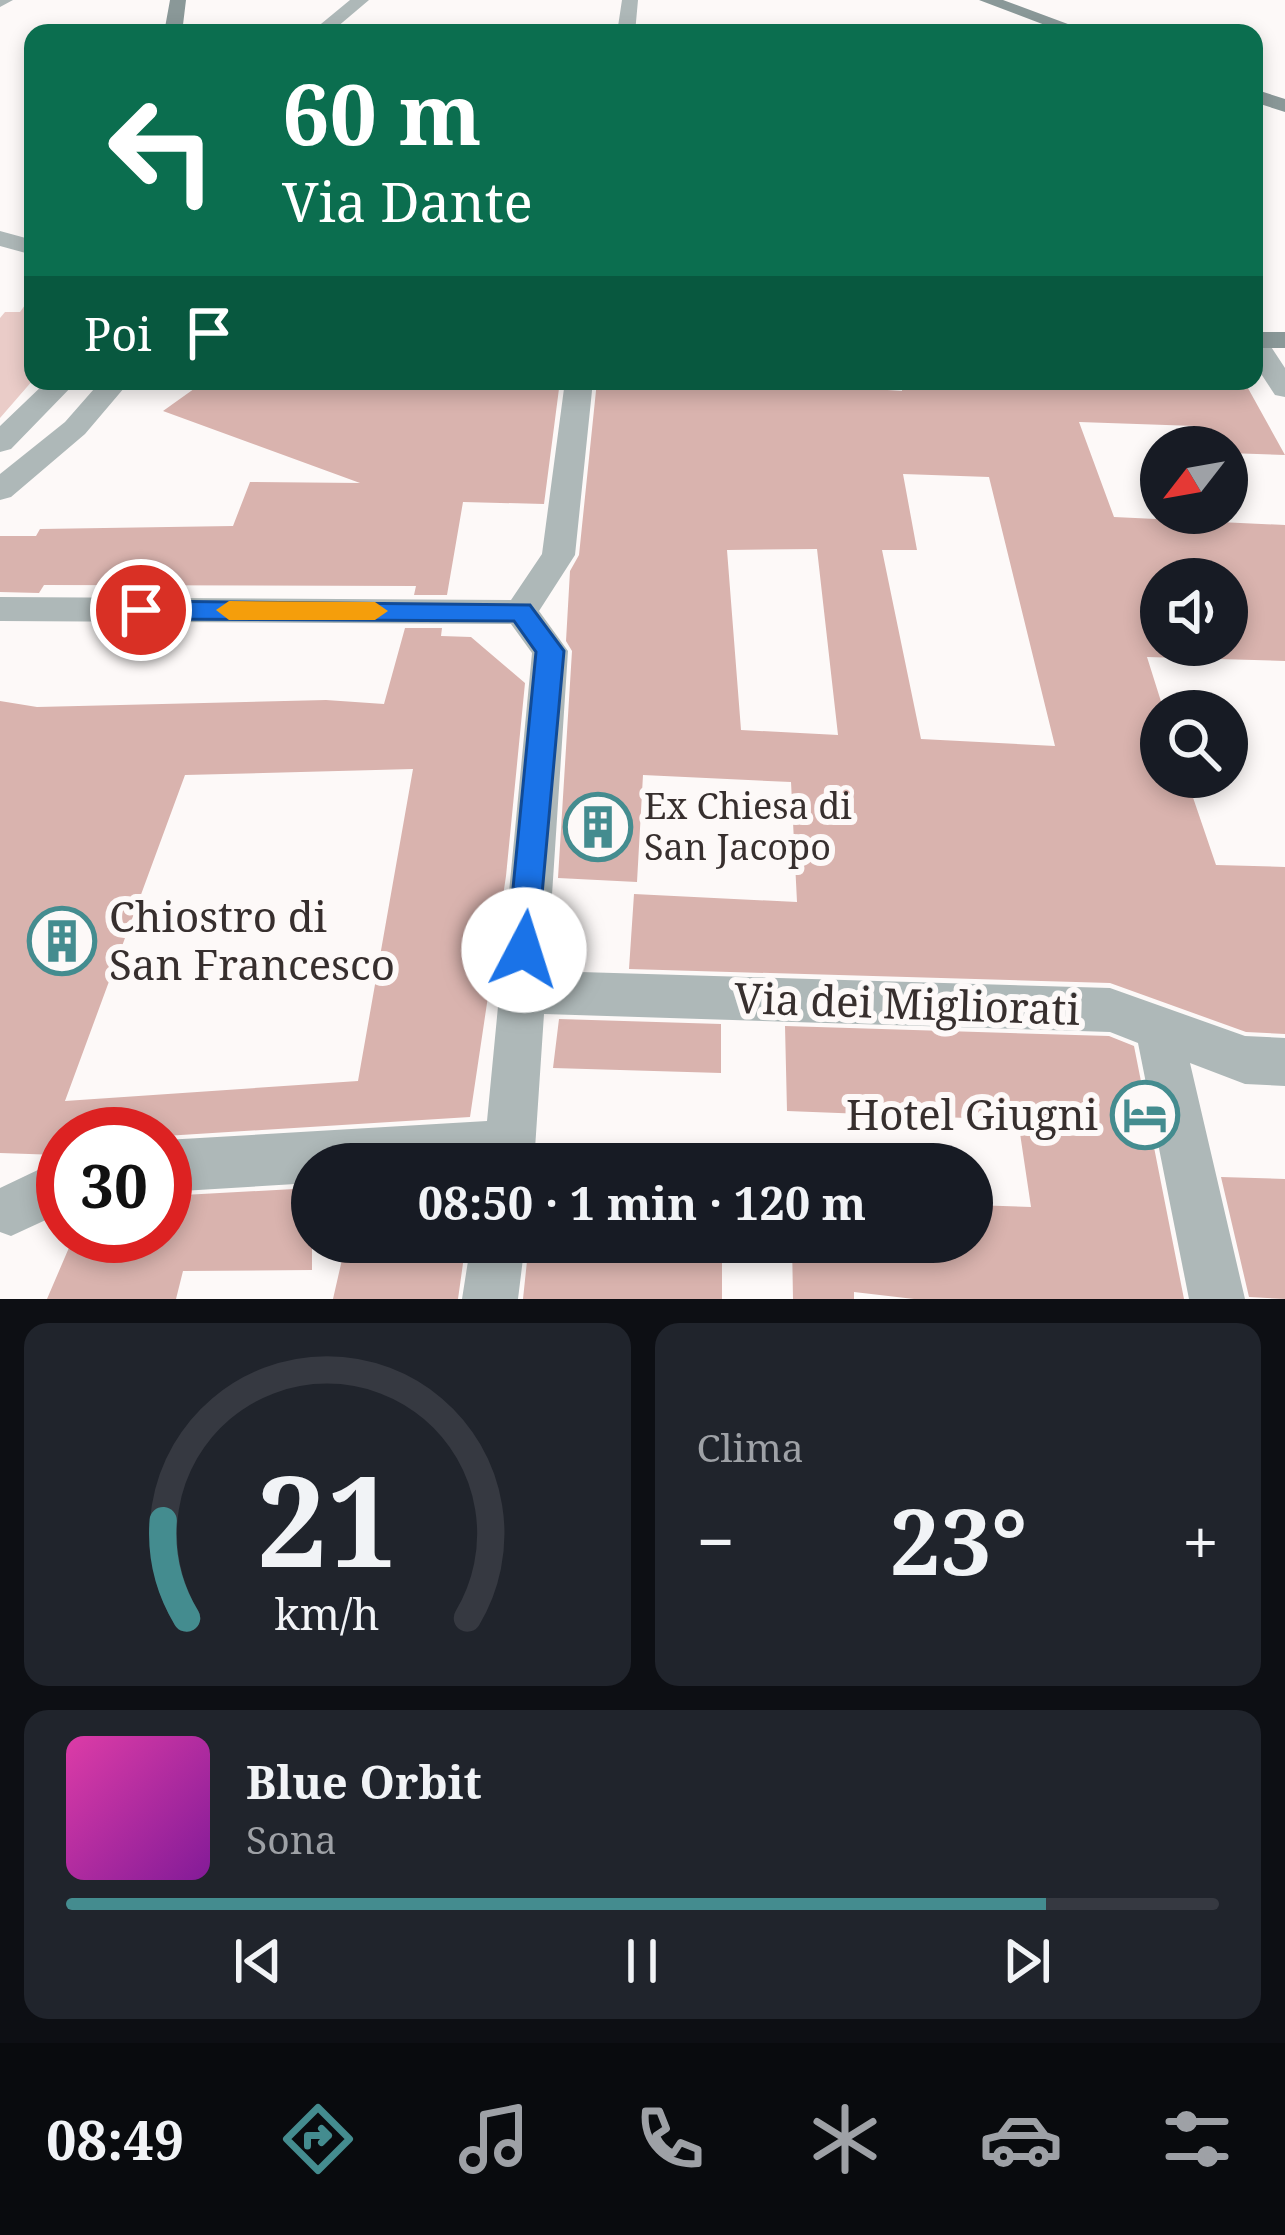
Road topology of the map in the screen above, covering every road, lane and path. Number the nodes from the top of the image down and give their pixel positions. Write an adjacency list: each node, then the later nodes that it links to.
1 (361, 0): 3 (street)
2 (987, 0): 4 (street)
3 (330, 24)
4 (1057, 24)
5 (1263, 355): 6 (street)
6 (1285, 389)
7 (53, 390): 10 (street)
8 (108, 390): 11 (street)
9 (578, 390): 13 (street)
10 (0, 443)
11 (0, 490)
12 (0, 609): 13 (street)
13 (521, 612): 14 (street)
14 (520, 992): 15 (street, Via dei Migliorati); 17 (street)
15 (1159, 1030): 16 (street, Via dei Migliorati); 24 (street)
16 (1285, 1062)
17 (510, 1143)
18 (291, 1162): 19 (street)
19 (192, 1165)
20 (36, 1198): 21 (street)
21 (11, 1210)
22 (495, 1263): 23 (street)
23 (490, 1299)
24 (1217, 1299)

